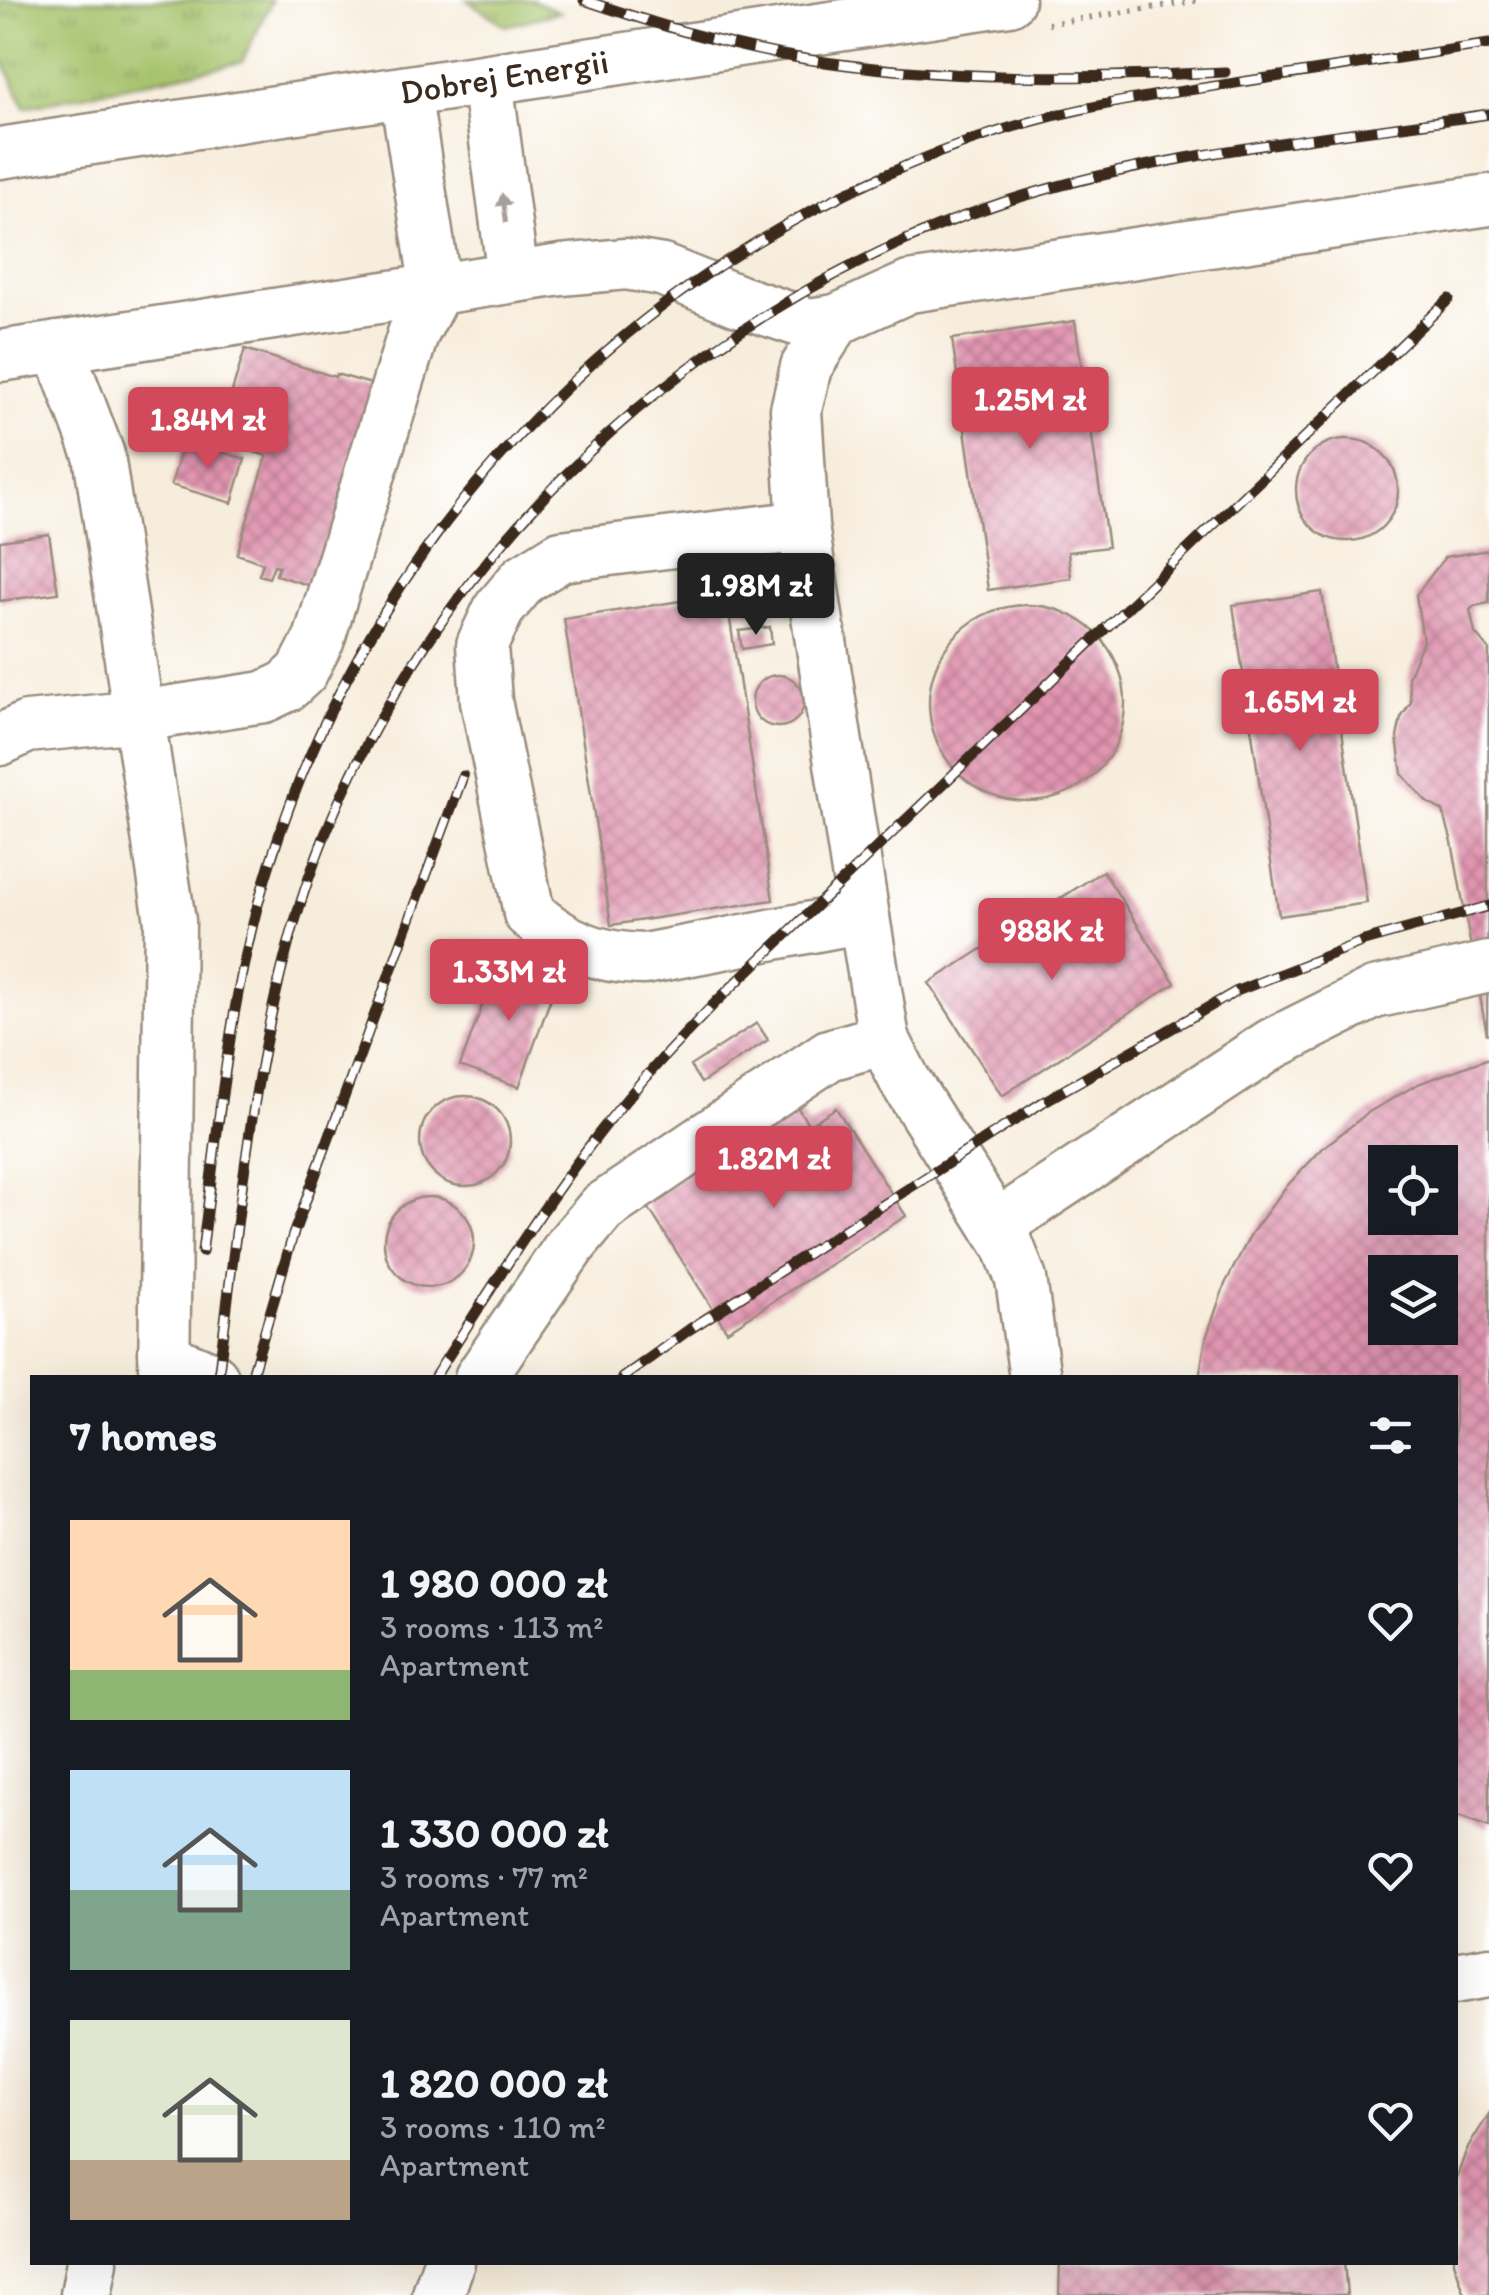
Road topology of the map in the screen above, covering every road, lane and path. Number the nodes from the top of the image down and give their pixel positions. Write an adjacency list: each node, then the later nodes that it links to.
1 (1009, 0): 2 (street, Dobrej Energii)
2 (928, 6): 3 (street, Dobrej Energii)
3 (487, 80): 4 (street, Dobrej Energii); 7 (street, one-way to 3)
4 (405, 92): 5 (street, Dobrej Energii); 8 (street)
5 (0, 152)
6 (1489, 200): 9 (street)
7 (513, 278): 8 (street); 9 (street)
8 (436, 290): 10 (street); 13 (street)
9 (836, 320): 12 (street)
10 (58, 347): 11 (street); 13 (street)
11 (0, 356)
12 (804, 526): 15 (street); 15 (street)
13 (140, 716): 14 (street); 19 (street)
14 (0, 740)
15 (864, 917): 17 (street)
16 (1489, 967): 18 (street)
17 (884, 1039): 18 (street); 21 (street)
18 (996, 1226): 22 (street)
19 (164, 1365): 20 (street)
20 (206, 1375)
21 (482, 1375)
22 (1035, 1375)
23 (1489, 1972): 24 (street)
24 (1458, 1977)
25 (91, 2265): 27 (street)
26 (447, 2265): 28 (street)
27 (86, 2295)
28 (438, 2295)

